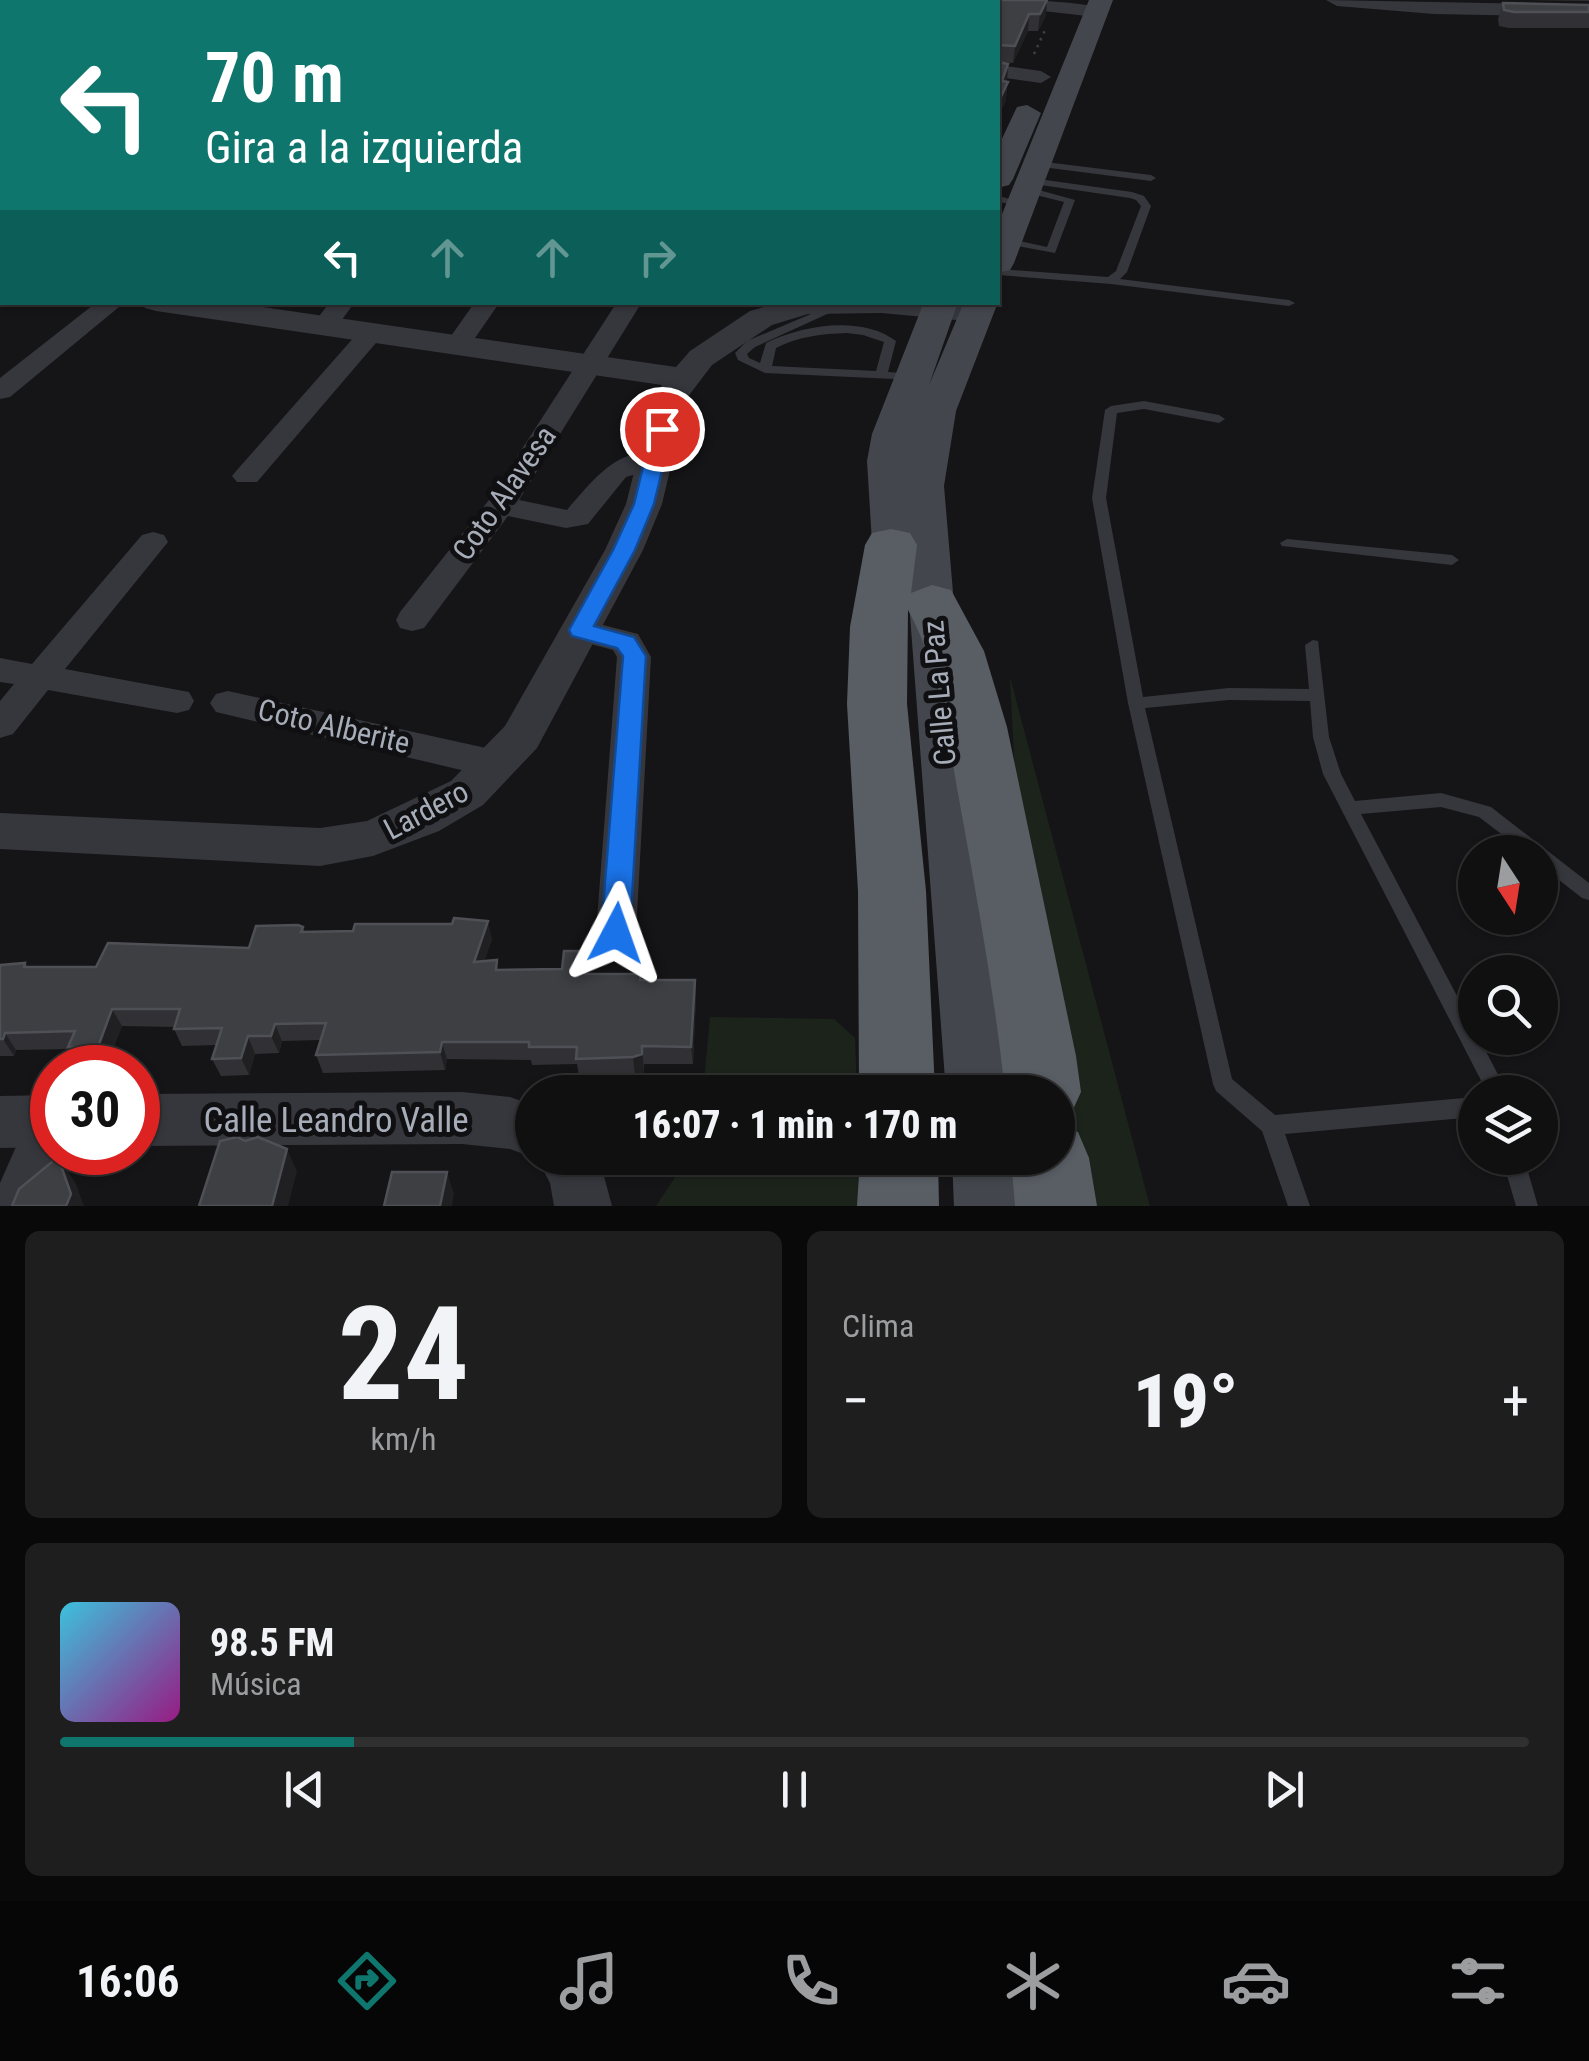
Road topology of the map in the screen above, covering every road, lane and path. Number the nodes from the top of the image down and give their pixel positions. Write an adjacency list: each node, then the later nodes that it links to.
1 (1000, 0): 5 (street)
2 (1337, 0): 4 (street)
3 (1000, 10): 5 (street)
4 (1589, 11)
5 (1076, 17): 7 (main road); 11 (main road)
6 (1000, 71): 7 (street)
7 (1040, 77): 8 (main road)
8 (1007, 139): 9 (main road)
9 (1000, 170)
10 (1150, 178): 11 (lane)
11 (1023, 187): 12 (main road); 12 (lane); 14 (lane)
12 (1002, 252)
13 (1000, 272): 14 (lane)
14 (1111, 281): 15 (lane)
15 (1289, 303)
16 (108, 305): 32 (street)
17 (205, 305): 25 (street)
18 (628, 305): 28 (street, Coto Alavesa)
19 (743, 305): 31 (street, Lardero)
20 (803, 305): 31 (street)
21 (837, 305): 29 (lane)
22 (920, 305): 23 (street)
23 (959, 306): 30 (main road, Calle La Paz); 41 (main road, Calle La Paz)
24 (484, 308): 27 (street)
25 (334, 313): 26 (street)
26 (372, 332): 27 (street); 35 (street)
27 (458, 343): 28 (street)
28 (590, 362): 31 (street); 36 (street, Coto Alavesa)
29 (764, 369): 30 (lane); 30 (lane)
30 (897, 376): 39 (main road, Calle La Paz)
31 (672, 383): 34 (street, Lardero)
32 (0, 391)
33 (1219, 419): 50 (lane)
34 (654, 460): 36 (street); 43 (street, Lardero)
35 (246, 476)
36 (501, 506): 42 (street, Coto Alavesa)
37 (153, 542): 46 (street)
38 (1288, 543): 40 (lane)
39 (891, 545): 51 (main road, Calle La Paz); 60 (highway)
40 (1452, 560)
41 (932, 603): 51 (main road, Calle La Paz); 63 (highway)
42 (412, 620)
43 (580, 630): 53 (street, Lardero); 59 (street)
44 (1313, 645): 47 (lane)
45 (0, 670): 46 (street)
46 (40, 677): 48 (street); 52 (street)
47 (1317, 695): 50 (lane); 54 (lane)
48 (176, 701)
49 (228, 703): 53 (street, Coto Alberite)
50 (1136, 703): 67 (lane)
51 (925, 712): 61 (main road, Calle La Paz); 62 (main road, Calle La Paz)
52 (0, 725)
53 (495, 764): 55 (street, Lardero)
54 (1350, 808): 56 (lane); 64 (lane)
55 (0, 831)
56 (1514, 835)
57 (1558, 869): 58 (lane)
58 (1589, 893)
59 (616, 933)
60 (897, 1075)
61 (947, 1075)
62 (976, 1075)
63 (1041, 1075)
64 (1488, 1075)
65 (1458, 1108): 67 (lane)
66 (160, 1120): 68 (street, Calle Leandro Valle)
67 (1271, 1124): 82 (lane)
68 (515, 1125)
69 (30, 1138): 76 (street)
70 (577, 1175): 77 (street)
71 (898, 1175): 78 (highway)
72 (955, 1175): 79 (main road)
73 (985, 1175): 80 (main road)
74 (1052, 1175): 81 (highway)
75 (1518, 1175): 83 (lane)
76 (14, 1206)
77 (583, 1206)
78 (898, 1206)
79 (956, 1206)
80 (986, 1206)
81 (1056, 1206)
82 (1298, 1206)
83 (1528, 1206)

